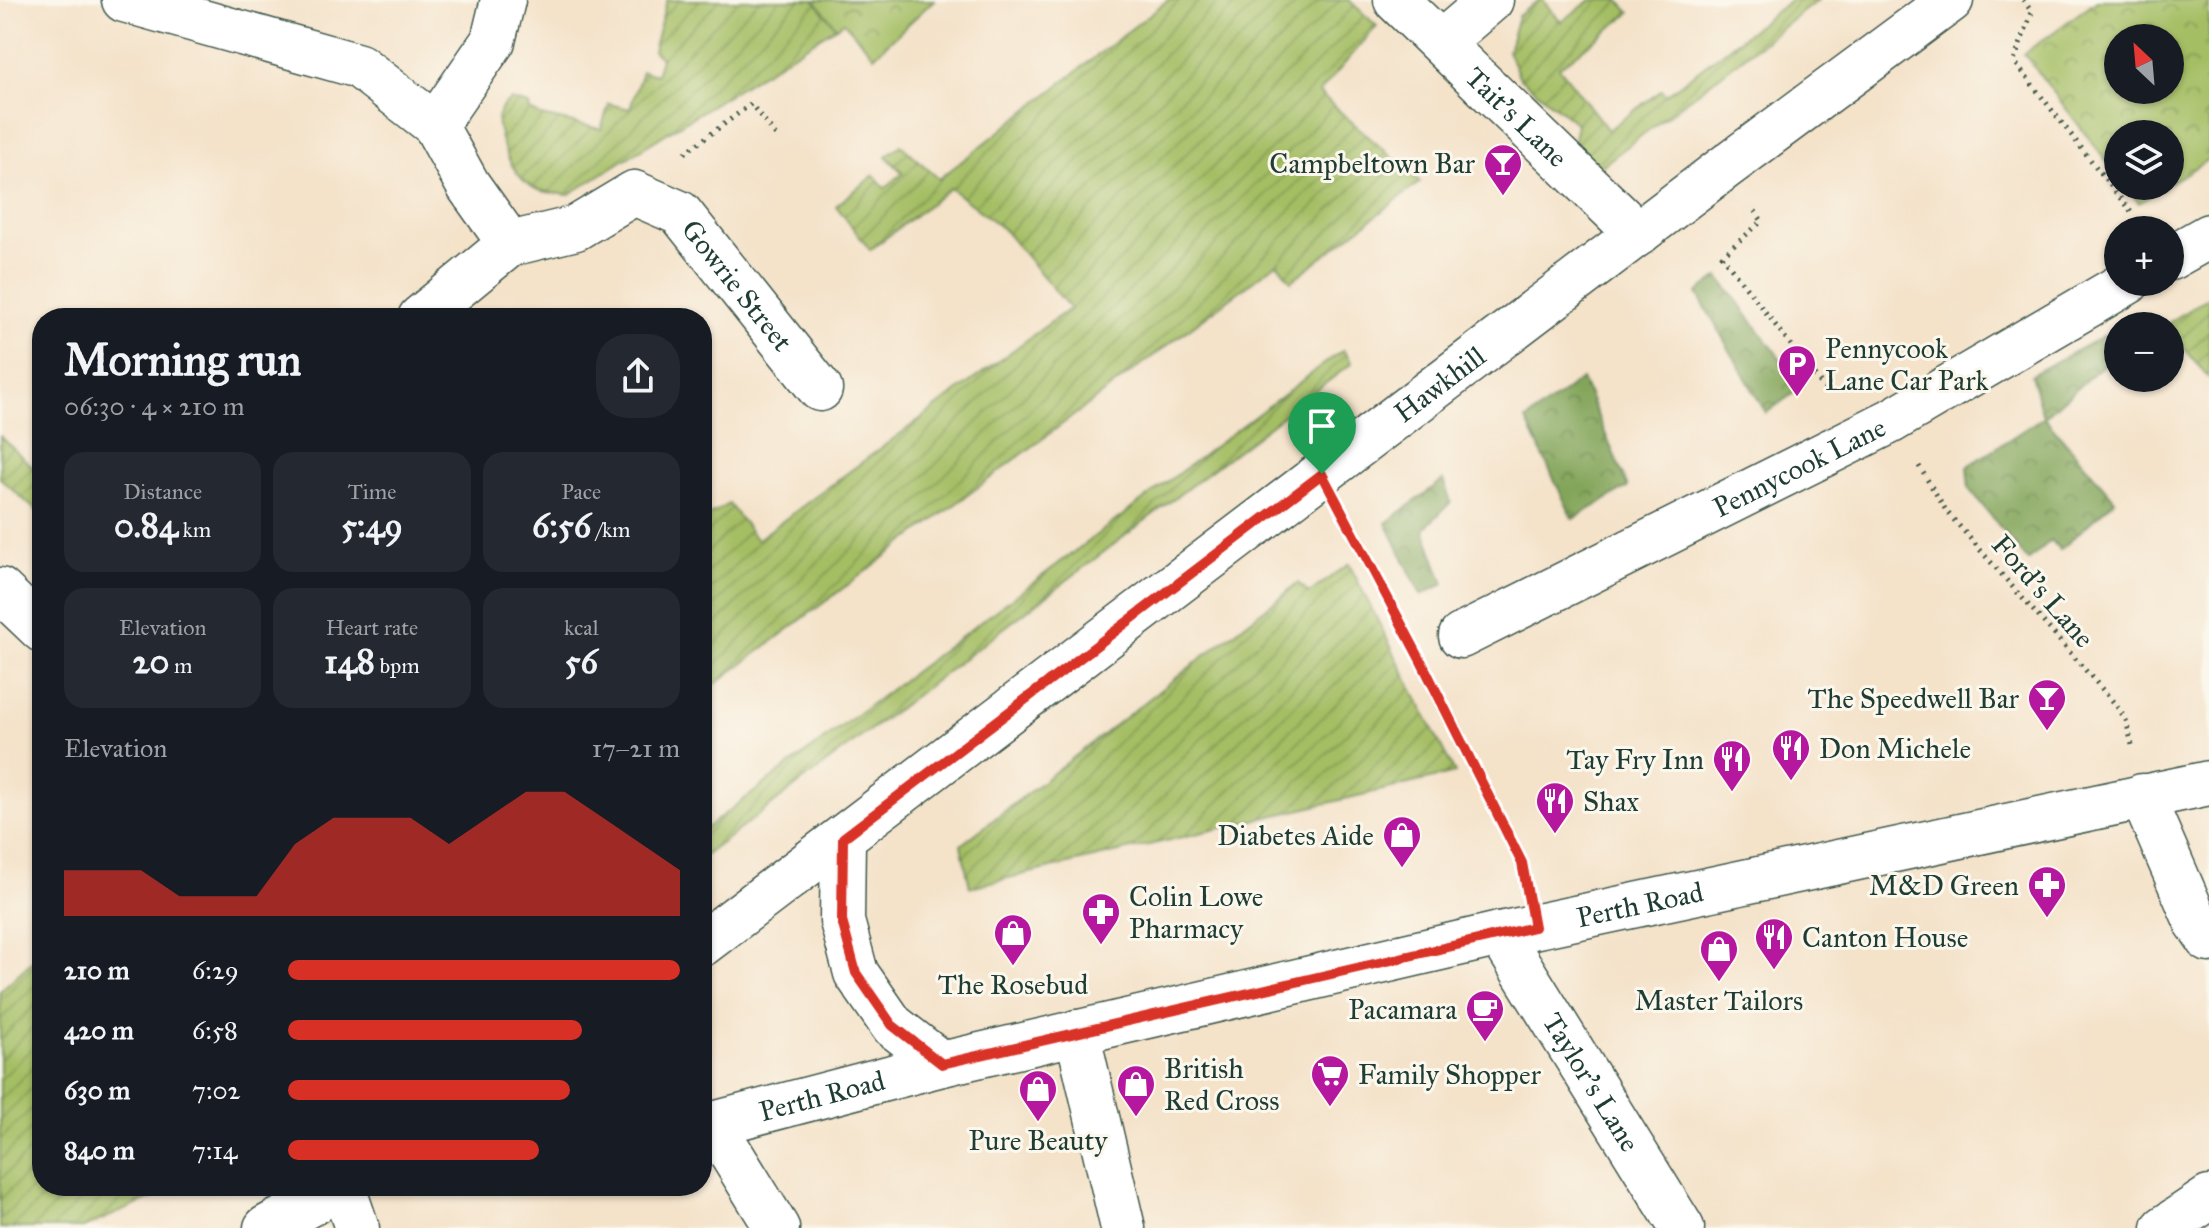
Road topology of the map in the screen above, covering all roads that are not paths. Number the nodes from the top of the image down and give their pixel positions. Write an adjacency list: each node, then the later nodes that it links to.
1 (124, 0): 6 (street)
2 (503, 0): 8 (street)
3 (1396, 0): 7 (street, Tait's Lane)
4 (1491, 0): 7 (street)
5 (1951, 0): 9 (street, Hawkhill)
6 (168, 5): 8 (street)
7 (1442, 42): 9 (street, Tait's Lane)
8 (435, 125): 11 (street)
9 (1638, 234): 21 (street, Hawkhill)
10 (2209, 236): 12 (street)
11 (510, 244): 14 (street); 15 (street, Gowrie Street)
12 (2184, 250)
13 (2104, 296): 18 (street, Pennycook Lane)
14 (432, 308)
15 (820, 389)
16 (0, 590): 17 (street)
17 (32, 620)
18 (1461, 636)
19 (2209, 783): 20 (street, Perth Road)
20 (2142, 796): 22 (street, Perth Road); 24 (street)
21 (843, 838): 23 (street, Hawkhill); 26 (street)
22 (1517, 931): 25 (street, Perth Road); 36 (street, Taylor's Lane)
23 (712, 936)
24 (2209, 940)
25 (1077, 1032): 26 (street, Perth Road); 35 (street)
26 (942, 1064): 27 (street, Perth Road)
27 (712, 1125)
28 (712, 1132): 34 (street)
29 (325, 1196): 32 (street)
30 (346, 1196): 33 (street)
31 (2209, 1198): 37 (street)
32 (266, 1228)
33 (357, 1228)
34 (777, 1228)
35 (1123, 1228)
36 (1682, 1228)
37 (2164, 1228)

